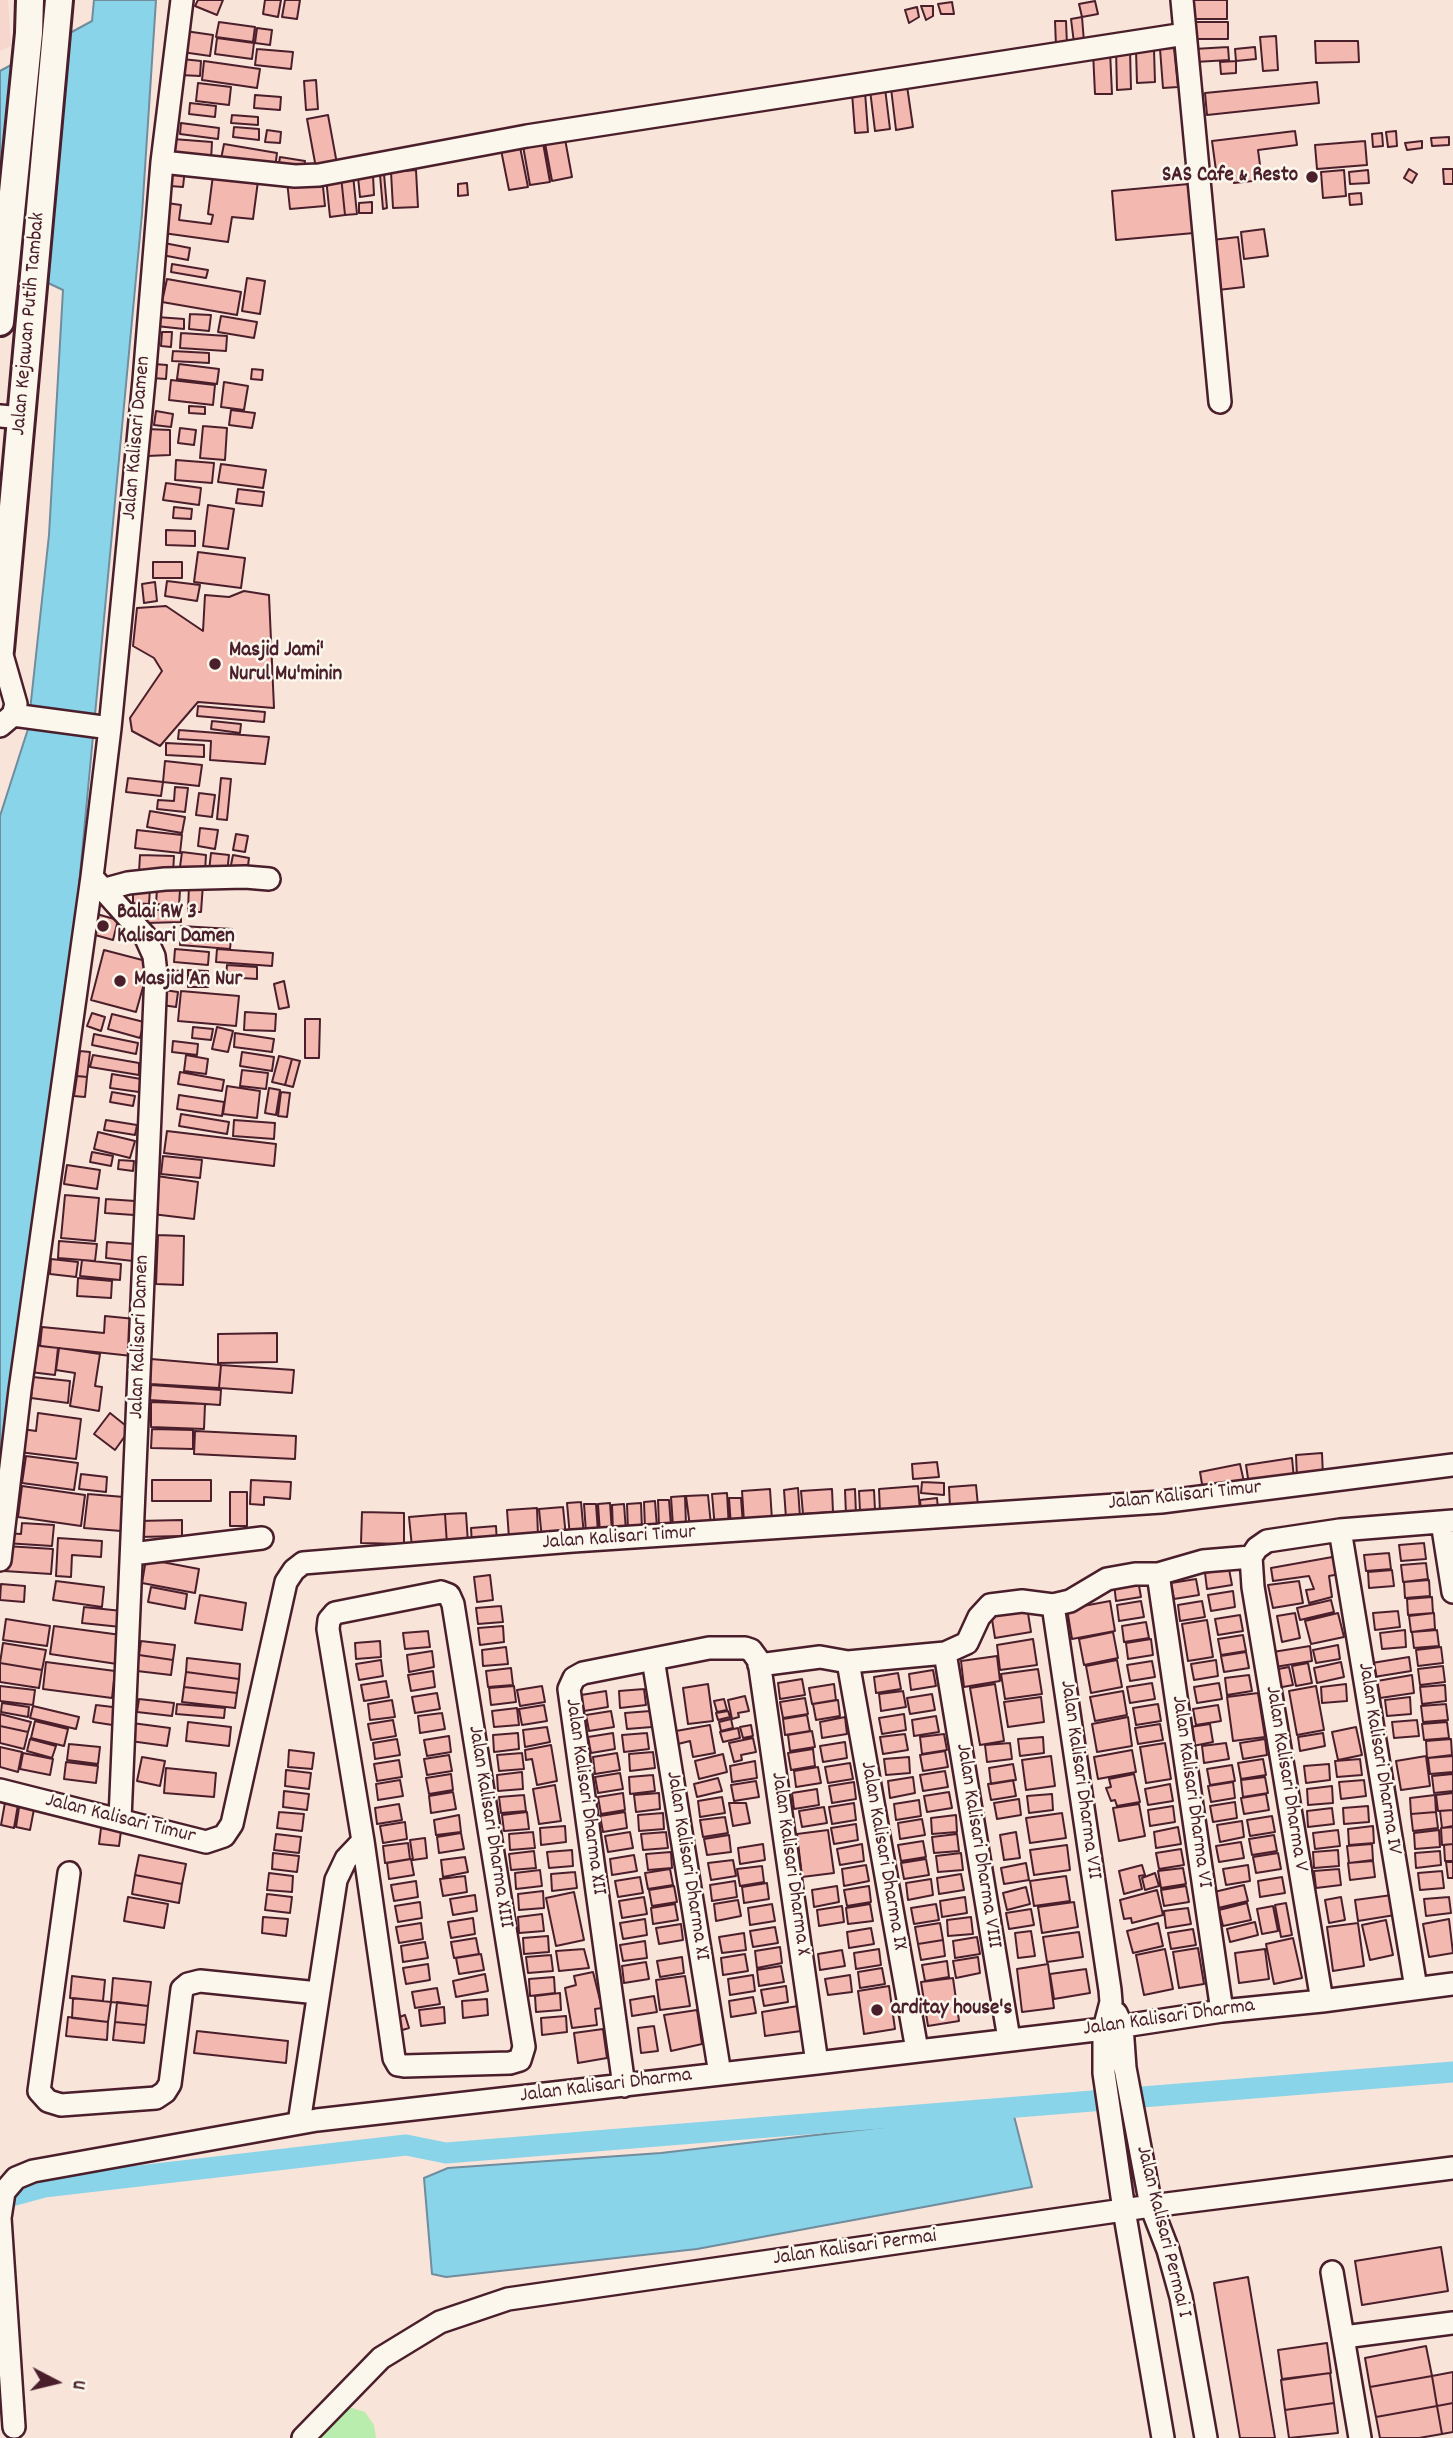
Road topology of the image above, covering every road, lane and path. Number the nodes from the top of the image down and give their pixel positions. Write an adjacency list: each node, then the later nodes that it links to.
1 (30, 0): 7 (street, Jalan Kejawan Putih Tambak)
2 (58, 0): 9 (street, Jalan Kejawan Putih Tambak)
3 (181, 0): 6 (street, Jalan Kalisari Damen)
4 (1182, 0): 5 (street)
5 (1185, 34): 6 (street); 8 (street)
6 (162, 162): 13 (street, Jalan Kalisari Damen)
7 (0, 322)
8 (1220, 402)
9 (11, 417): 10 (street, Jalan Kejawan Putih Tambak)
10 (2, 611): 11 (street, Jalan Kejawan Putih Tambak)
11 (0, 649): 12 (street, Jalan Kejawan Putih Tambak)
12 (13, 720): 13 (street, Jalan Kejawan Putih Tambak)
13 (105, 728): 15 (street, Jalan Kalisari Damen)
14 (269, 879): 15 (street)
15 (99, 883): 20 (street, Jalan Kalisari Damen); 22 (street, Jalan Kalisari Damen)
16 (1453, 1465): 31 (street, Jalan Kalisari Timur)
17 (1447, 1522): 18 (street); 24 (street)
18 (1340, 1530): 21 (street); 35 (street, Jalan Kalisari Dharma IV)
19 (262, 1538): 20 (street)
20 (132, 1553): 31 (street, Jalan Kalisari Damen)
21 (1251, 1557): 23 (street); 37 (street, Jalan Kalisari Dharma V)
22 (0, 1560)
23 (1158, 1574): 25 (street); 38 (street, Jalan Kalisari Dharma VI)
24 (1453, 1592)
25 (1053, 1605): 26 (street); 39 (street, Jalan Kalisari Dharma VII)
26 (945, 1653): 28 (street); 40 (street, Jalan Kalisari Dharma VIII)
27 (653, 1658): 29 (street, Jalan Kalisari Dharma XII); 43 (street, Jalan Kalisari Dharma XI); 44 (street, Jalan Kalisari Dharma XII)
28 (848, 1662): 29 (street); 41 (street, Jalan Kalisari Dharma IX)
29 (759, 1665): 42 (street, Jalan Kalisari Dharma X)
30 (0, 1790): 31 (street, Jalan Kalisari Timur)
31 (120, 1819)
32 (363, 1841): 32 (street, Jalan Kalisari Dharma XIII); 36 (street)
33 (69, 1873): 36 (street)
34 (1453, 1984): 35 (street, Jalan Kalisari Dharma)
35 (1416, 1988): 37 (street, Jalan Kalisari Dharma)
36 (318, 1993): 45 (street)
37 (1322, 2001): 38 (street, Jalan Kalisari Dharma)
38 (1222, 2011): 39 (street, Jalan Kalisari Dharma)
39 (1113, 2027): 40 (street, Jalan Kalisari Dharma); 48 (street, Jalan Kalisari Permai I); 49 (street, Jalan Kalisari Permai I)
40 (1009, 2039): 41 (street, Jalan Kalisari Dharma)
41 (917, 2050): 42 (street, Jalan Kalisari Dharma)
42 (817, 2063): 43 (street, Jalan Kalisari Dharma)
43 (720, 2074): 44 (street, Jalan Kalisari Dharma)
44 (625, 2086): 45 (street, Jalan Kalisari Dharma)
45 (299, 2123): 47 (street, Jalan Kalisari Dharma)
46 (1453, 2168): 48 (street, Jalan Kalisari Permai)
47 (7, 2181): 50 (street, Jalan Kalisari Dharma)
48 (1151, 2206): 49 (street, Jalan Kalisari Permai); 57 (street, Jalan Kalisari Permai I)
49 (1124, 2210): 55 (street, Jalan Kalisari Permai); 56 (street, Jalan Kalisari Permai I)
50 (0, 2218): 54 (street, Jalan Kalisari Dharma)
51 (1332, 2272): 53 (street)
52 (1453, 2323): 53 (street)
53 (1344, 2337): 58 (street)
54 (16, 2434)
55 (303, 2438)
56 (1163, 2438)
57 (1206, 2438)
58 (1360, 2438)

